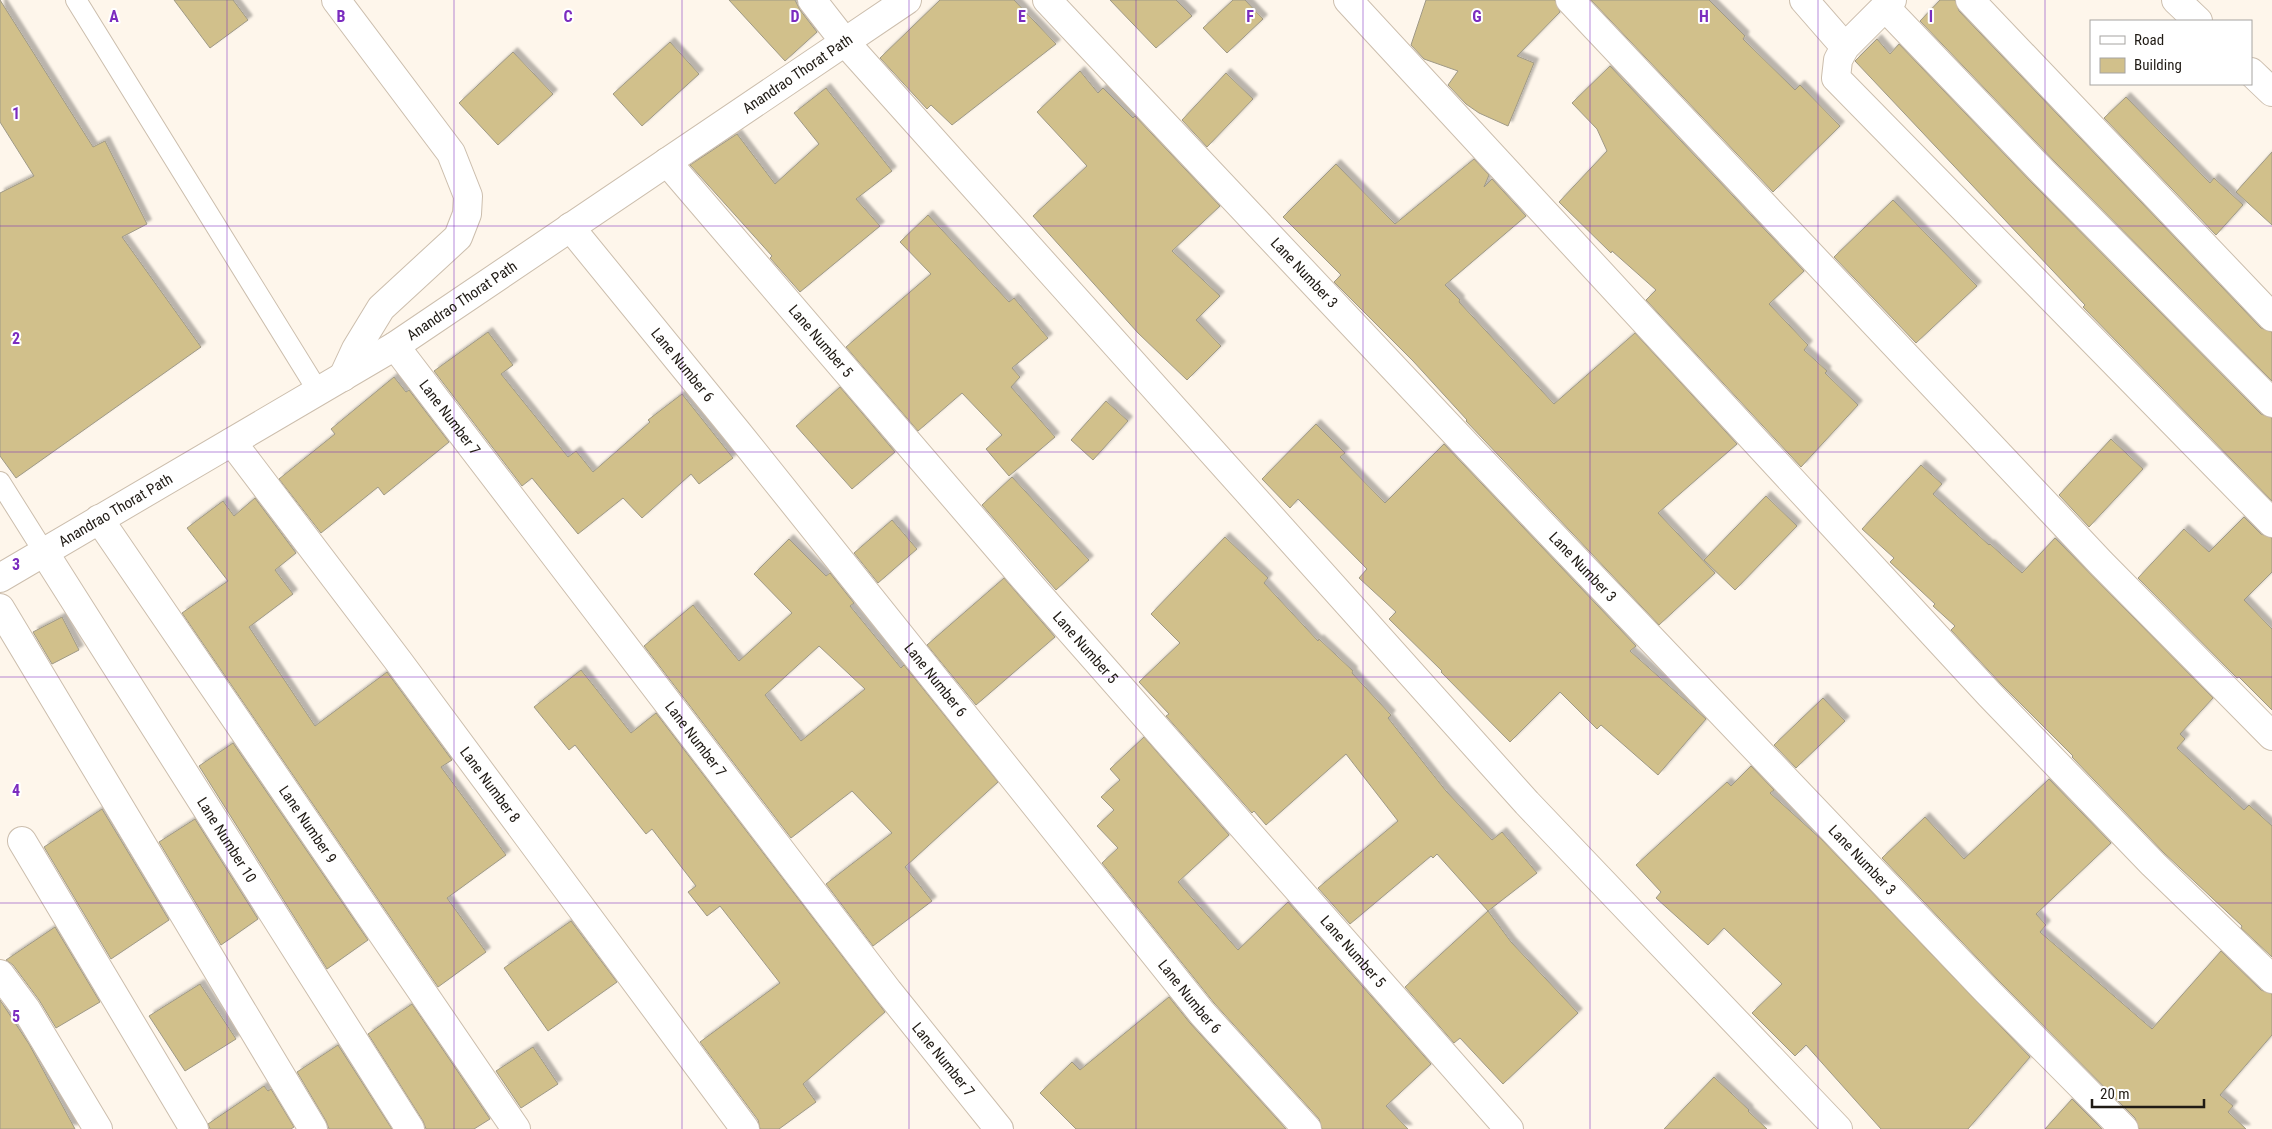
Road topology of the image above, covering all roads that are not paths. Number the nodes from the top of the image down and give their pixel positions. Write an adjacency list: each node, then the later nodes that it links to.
1 (76, 0): 22 (lane)
2 (336, 0): 21 (street)
3 (812, 0): 13 (street)
4 (907, 0): 13 (street, Anandrao Thorat Path)
5 (1047, 0): 45 (street, Lane Number 3)
6 (1348, 0): 34 (street)
7 (1570, 0): 31 (street)
8 (1804, 0): 14 (street)
9 (1970, 0): 19 (street)
10 (2176, 0): 12 (street)
11 (1889, 4): 14 (street); 23 (street)
12 (2197, 20)
13 (844, 41): 17 (street, Anandrao Thorat Path); 44 (street)
14 (1845, 47): 27 (street)
15 (2252, 73): 16 (street)
16 (2272, 92)
17 (667, 162): 18 (street, Anandrao Thorat Path); 43 (street, Lane Number 5)
18 (570, 227): 20 (street, Anandrao Thorat Path); 42 (street, Lane Number 6)
19 (2272, 317)
20 (395, 346): 21 (street, Anandrao Thorat Path); 41 (street, Lane Number 7)
21 (343, 377): 22 (street, Anandrao Thorat Path)
22 (318, 392): 24 (street, Anandrao Thorat Path)
23 (2272, 403)
24 (232, 442): 26 (street, Anandrao Thorat Path); 40 (street, Lane Number 8)
25 (0, 482): 28 (lane)
26 (99, 519): 28 (street, Anandrao Thorat Path); 39 (street, Lane Number 9)
27 (2272, 523)
28 (44, 552): 29 (street, Anandrao Thorat Path); 38 (street, Lane Number 10)
29 (0, 578)
30 (0, 608): 37 (street)
31 (2272, 736)
32 (22, 841): 36 (street)
33 (0, 974): 35 (street)
34 (2272, 979)
35 (98, 1129)
36 (194, 1129)
37 (312, 1129)
38 (410, 1129)
39 (516, 1129)
40 (745, 1129)
41 (999, 1129)
42 (1307, 1129)
43 (1509, 1129)
44 (1838, 1129)
45 (2124, 1129)

